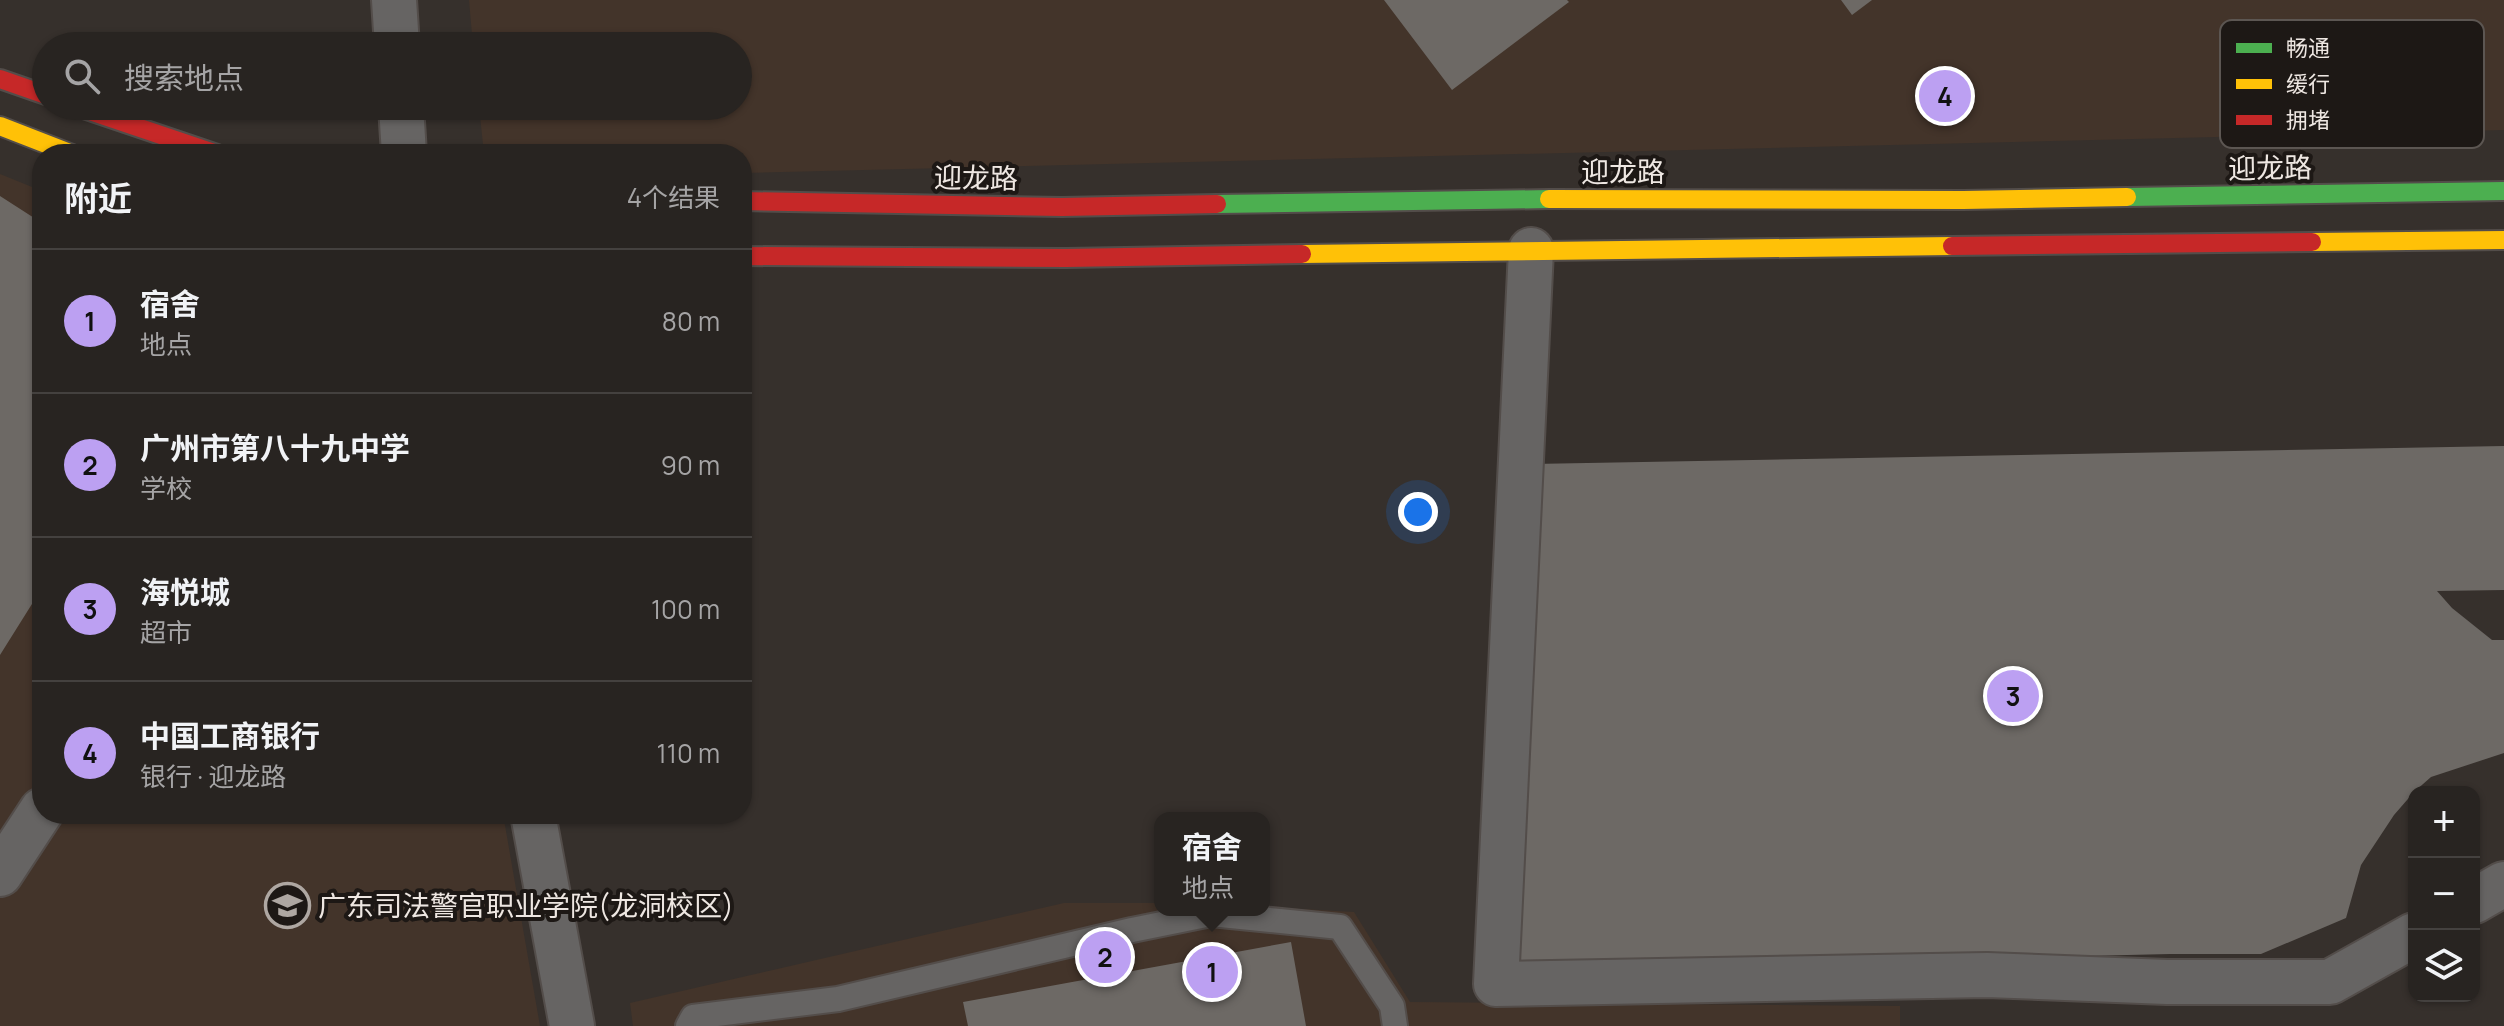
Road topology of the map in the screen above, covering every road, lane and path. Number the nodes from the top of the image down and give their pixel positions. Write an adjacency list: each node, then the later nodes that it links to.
1 (394, 0): 2 (street)
2 (396, 32)
3 (0, 79): 4 (street)
4 (32, 90)
5 (116, 120): 9 (street)
6 (402, 120): 10 (street)
7 (0, 126): 8 (street)
8 (46, 144)
9 (187, 144)
10 (403, 144)
11 (2504, 191): 12 (street, 迎龙路)
12 (752, 201)
13 (2504, 240): 14 (street)
14 (1531, 250): 15 (street); 23 (street)
15 (752, 256)
16 (33, 824): 18 (street)
17 (535, 824): 24 (street)
18 (0, 874)
19 (2504, 884): 20 (street)
20 (2480, 898)
21 (1201, 916): 25 (lane)
22 (1231, 916): 26 (lane)
23 (2408, 938)
24 (572, 1026)
25 (688, 1026)
26 (1395, 1026)

